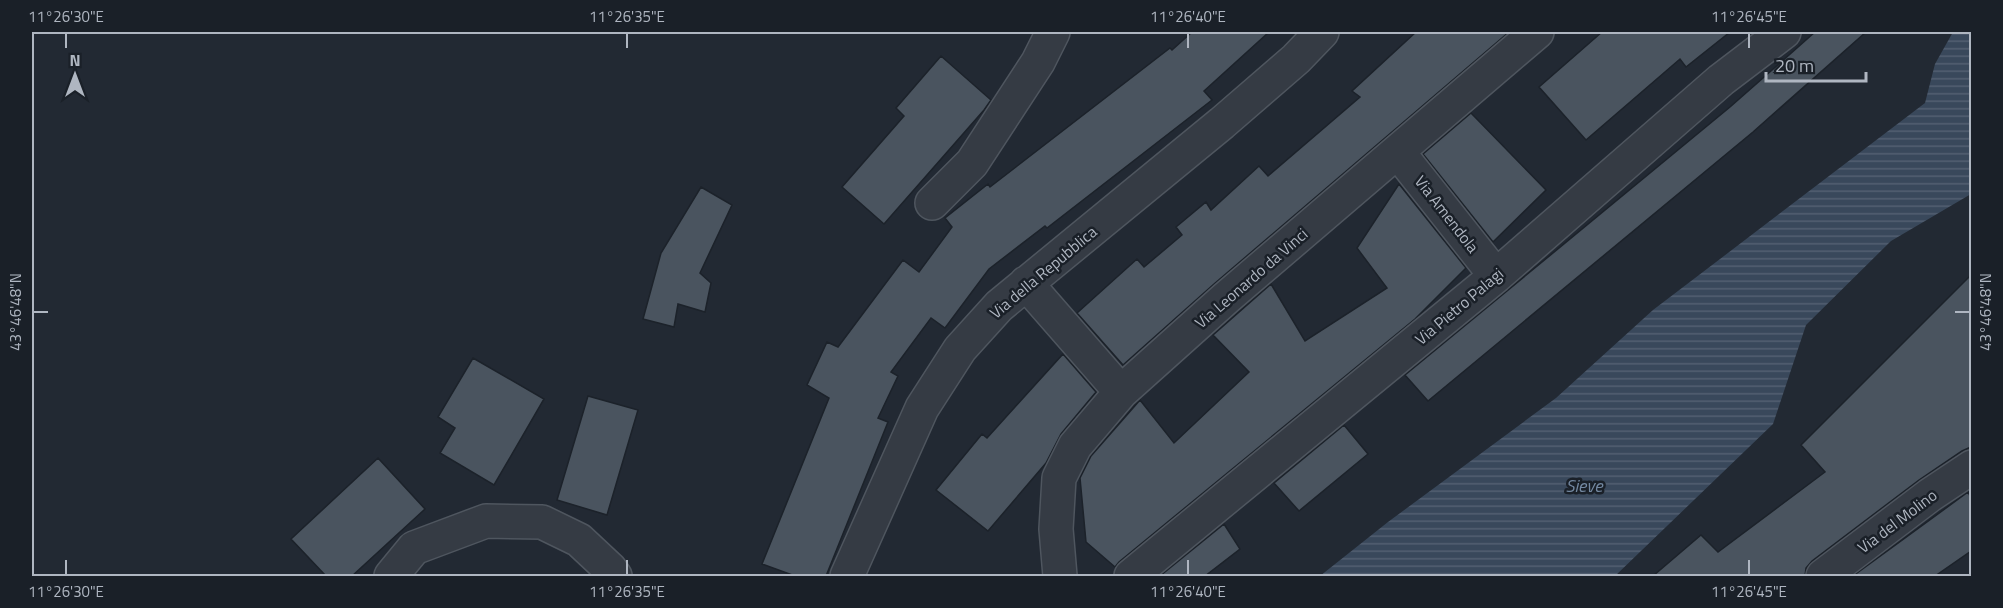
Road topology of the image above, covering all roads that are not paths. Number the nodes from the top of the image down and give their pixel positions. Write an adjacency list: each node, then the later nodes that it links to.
1 (1053, 32): 6 (street)
2 (1322, 32): 8 (street, Via della Repubblica)
3 (1537, 32): 5 (street, Via Leonardo da Vinci)
4 (1784, 32): 7 (street, Via Pietro Palagi)
5 (1398, 152): 7 (street, Via Amendola); 9 (street, Via Leonardo da Vinci)
6 (932, 203)
7 (1496, 276): 15 (street, Via Pietro Palagi)
8 (1026, 283): 9 (street); 13 (street, Via della Repubblica)
9 (1121, 392): 14 (street, Via Leonardo da Vinci)
10 (1971, 466): 16 (street, Via del Molino)
11 (610, 574): 12 (street)
12 (391, 576)
13 (847, 576)
14 (1060, 576)
15 (1131, 576)
16 (1823, 576)

